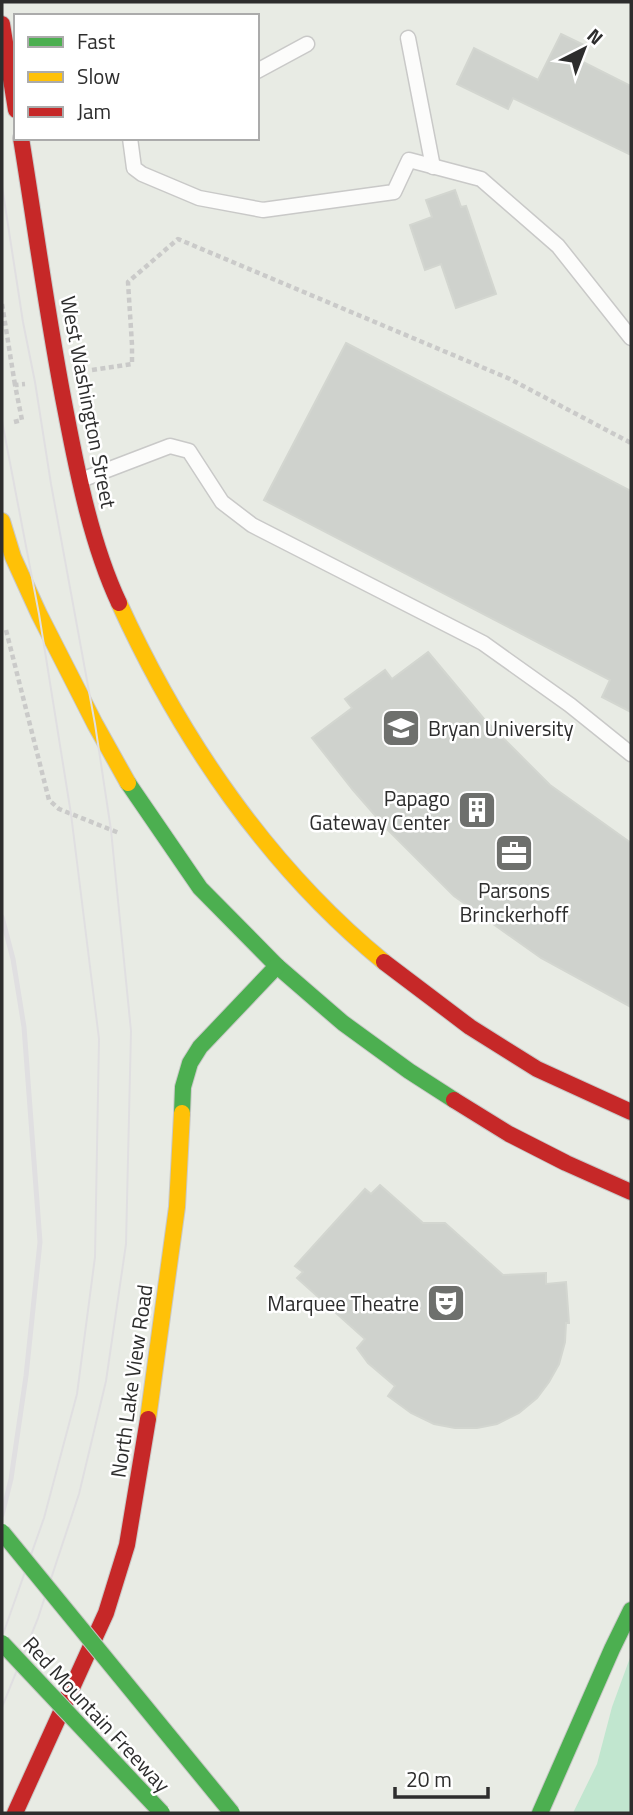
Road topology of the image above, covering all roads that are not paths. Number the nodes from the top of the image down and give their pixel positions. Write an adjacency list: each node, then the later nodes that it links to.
1 (2, 24): 5 (main road)
2 (408, 38): 8 (lane)
3 (307, 44): 4 (lane)
4 (259, 70)
5 (14, 98)
6 (20, 140): 10 (main road, West Washington Street)
7 (130, 140): 8 (lane)
8 (433, 167): 9 (lane)
9 (631, 338)
10 (79, 481): 12 (lane); 14 (main road, West Washington Street)
11 (2, 521): 13 (main road)
12 (631, 754)
13 (276, 966): 15 (main road); 19 (main road, North Lake View Road)
14 (631, 1112)
15 (631, 1192)
16 (2, 1532): 21 (main road, bridge)
17 (631, 1610): 22 (main road)
18 (2, 1643): 20 (main road, Red Mountain Freeway, bridge)
19 (15, 1813)
20 (162, 1813)
21 (232, 1813)
22 (540, 1813)

